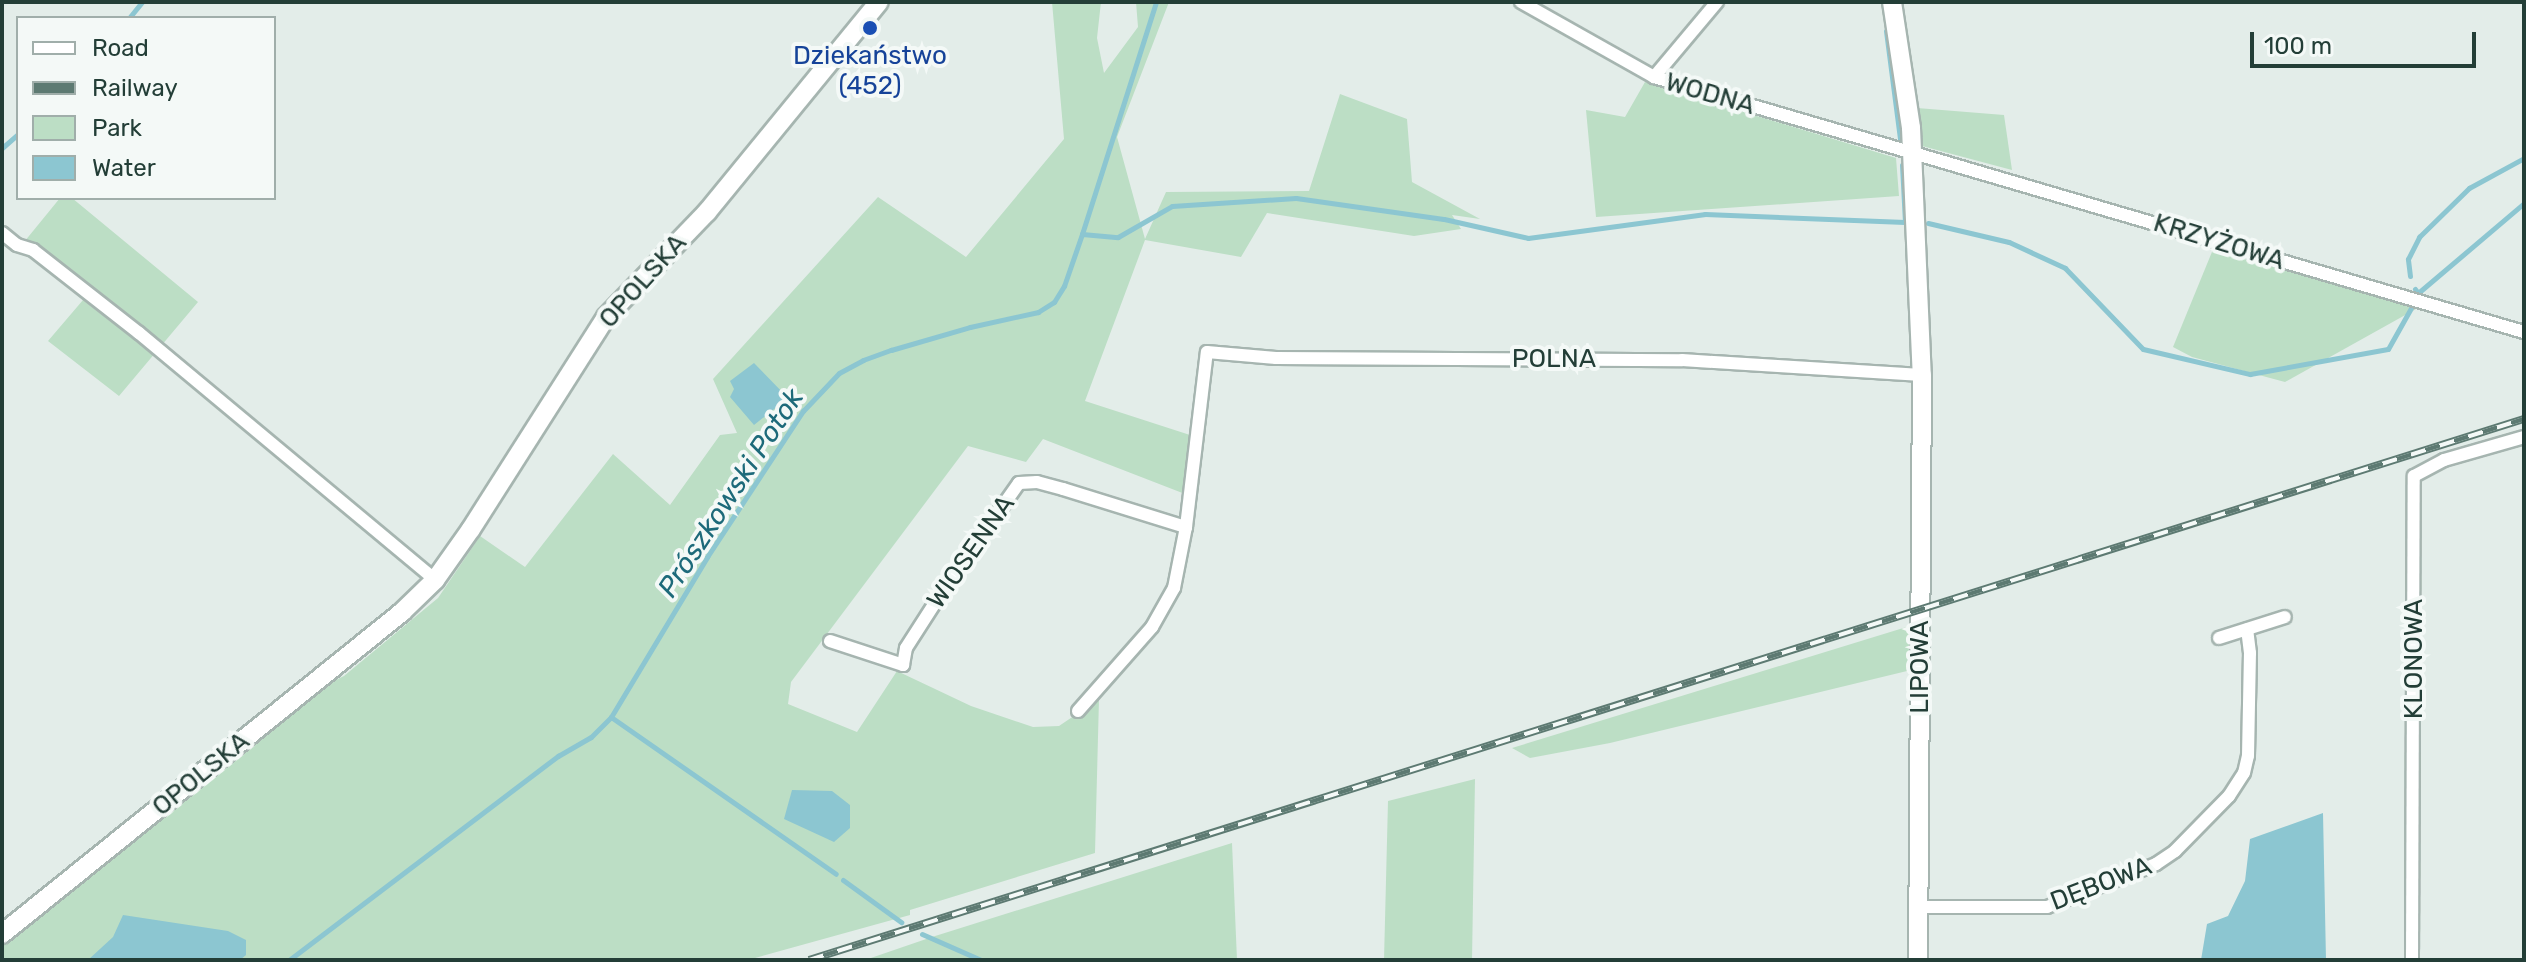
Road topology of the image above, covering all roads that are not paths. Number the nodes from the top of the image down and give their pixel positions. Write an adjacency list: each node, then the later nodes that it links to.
1 (879, 2): 12 (street, OPOLSKA)
2 (1521, 2): 5 (street, WODNA)
3 (1717, 2): 5 (street)
4 (1892, 2): 6 (street)
5 (1654, 77): 6 (street, WODNA)
6 (1913, 155): 8 (street, KRZYŻOWA); 9 (street)
7 (2, 233): 12 (street)
8 (2524, 332)
9 (1922, 375): 11 (street, POLNA); 18 (street, LIPOWA)
10 (2524, 437): 21 (street, KLONOWA)
11 (1186, 527): 16 (street, WIOSENNA); 17 (street, POLNA)
12 (435, 580): 19 (street, OPOLSKA)
13 (2285, 617): 14 (street)
14 (2247, 629): 15 (street); 18 (street, DĘBOWA)
15 (2219, 638)
16 (830, 641)
17 (1078, 711)
18 (1918, 907): 20 (street, LIPOWA)
19 (2, 934)
20 (1918, 960)
21 (2412, 960)

